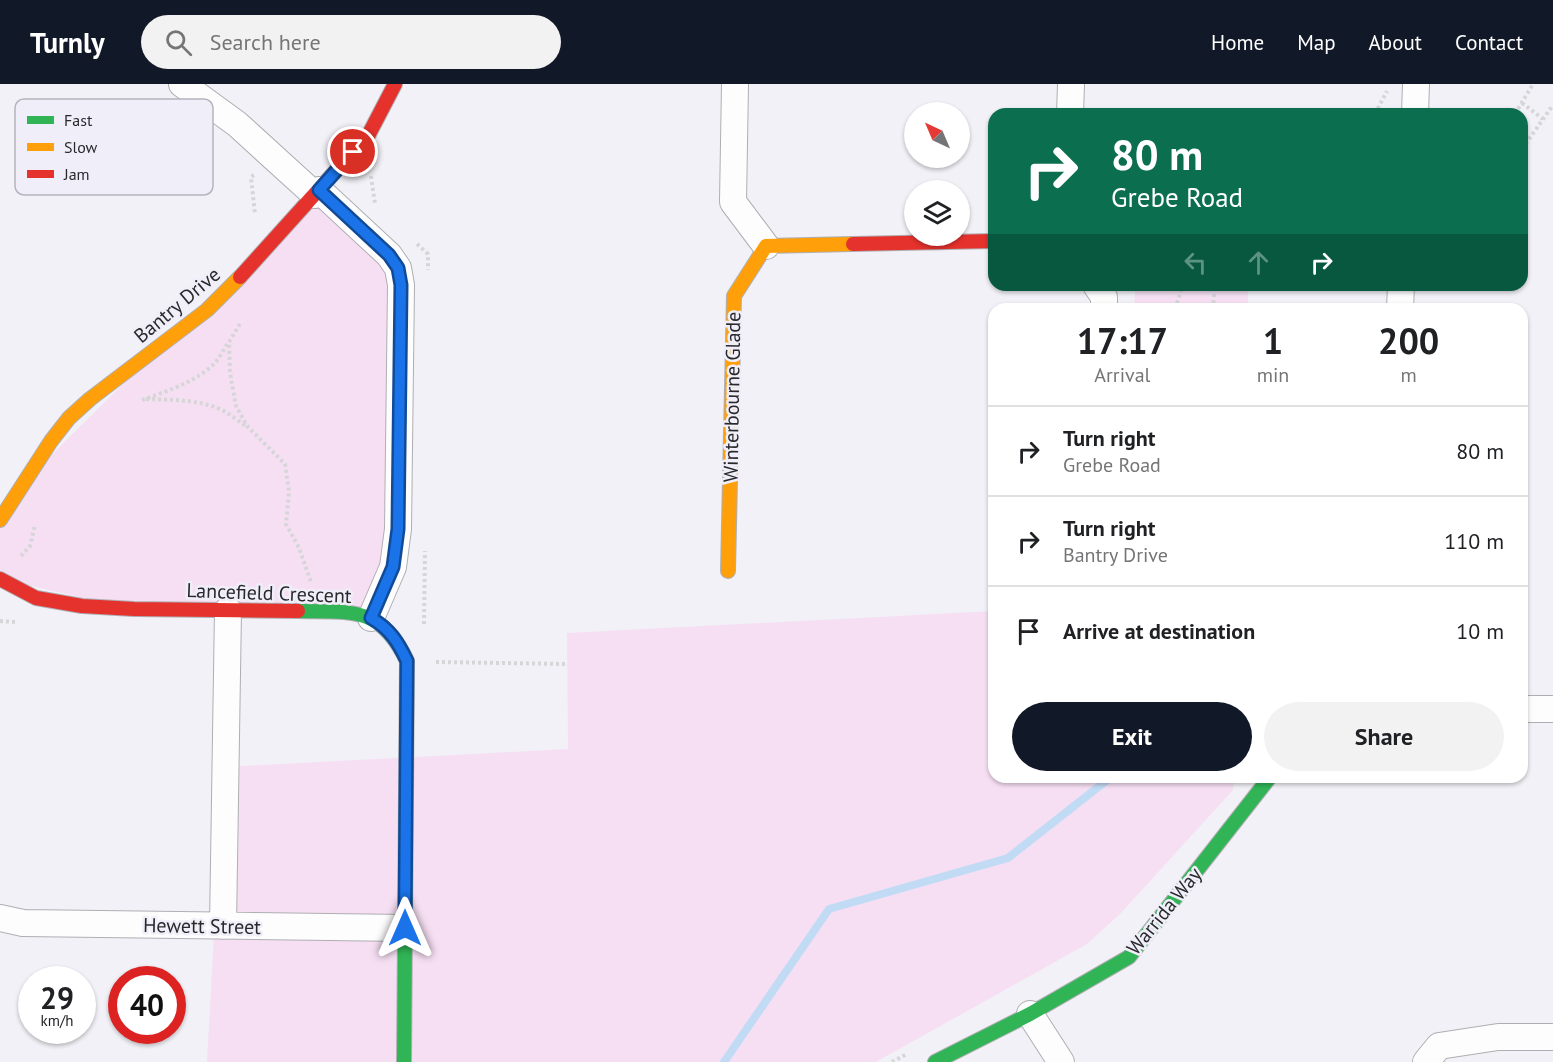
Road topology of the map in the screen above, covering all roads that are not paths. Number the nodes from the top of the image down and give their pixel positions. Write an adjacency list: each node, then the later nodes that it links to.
1 (182, 84): 6 (street)
2 (394, 84): 10 (street, Bantry Drive)
3 (735, 84): 12 (street)
4 (1071, 84): 8 (street)
5 (1403, 85): 9 (street)
6 (203, 99)
7 (213, 107): 10 (street)
8 (1070, 108)
9 (1413, 108)
10 (317, 193): 13 (street, Bantry Drive); 17 (street)
11 (988, 241): 12 (street)
12 (766, 246): 14 (street, Winterbourne Glade)
13 (0, 520)
14 (728, 571)
15 (2, 580): 16 (street, Lancefield Crescent)
16 (228, 610): 17 (street, Lancefield Crescent); 22 (street)
17 (371, 618): 23 (street, Lancefield Crescent)
18 (1528, 709): 19 (street)
19 (1553, 709)
20 (1265, 783): 24 (street, Warrida Way)
21 (0, 918): 22 (street, Hewett Street)
22 (223, 926): 23 (street, Hewett Street)
23 (405, 928): 26 (street, Lancefield Crescent)
24 (1030, 1014): 27 (street, Warrida Way); 28 (street)
25 (1553, 1037): 29 (street)
26 (404, 1062)
27 (935, 1062)
28 (1061, 1062)
29 (1426, 1062)

